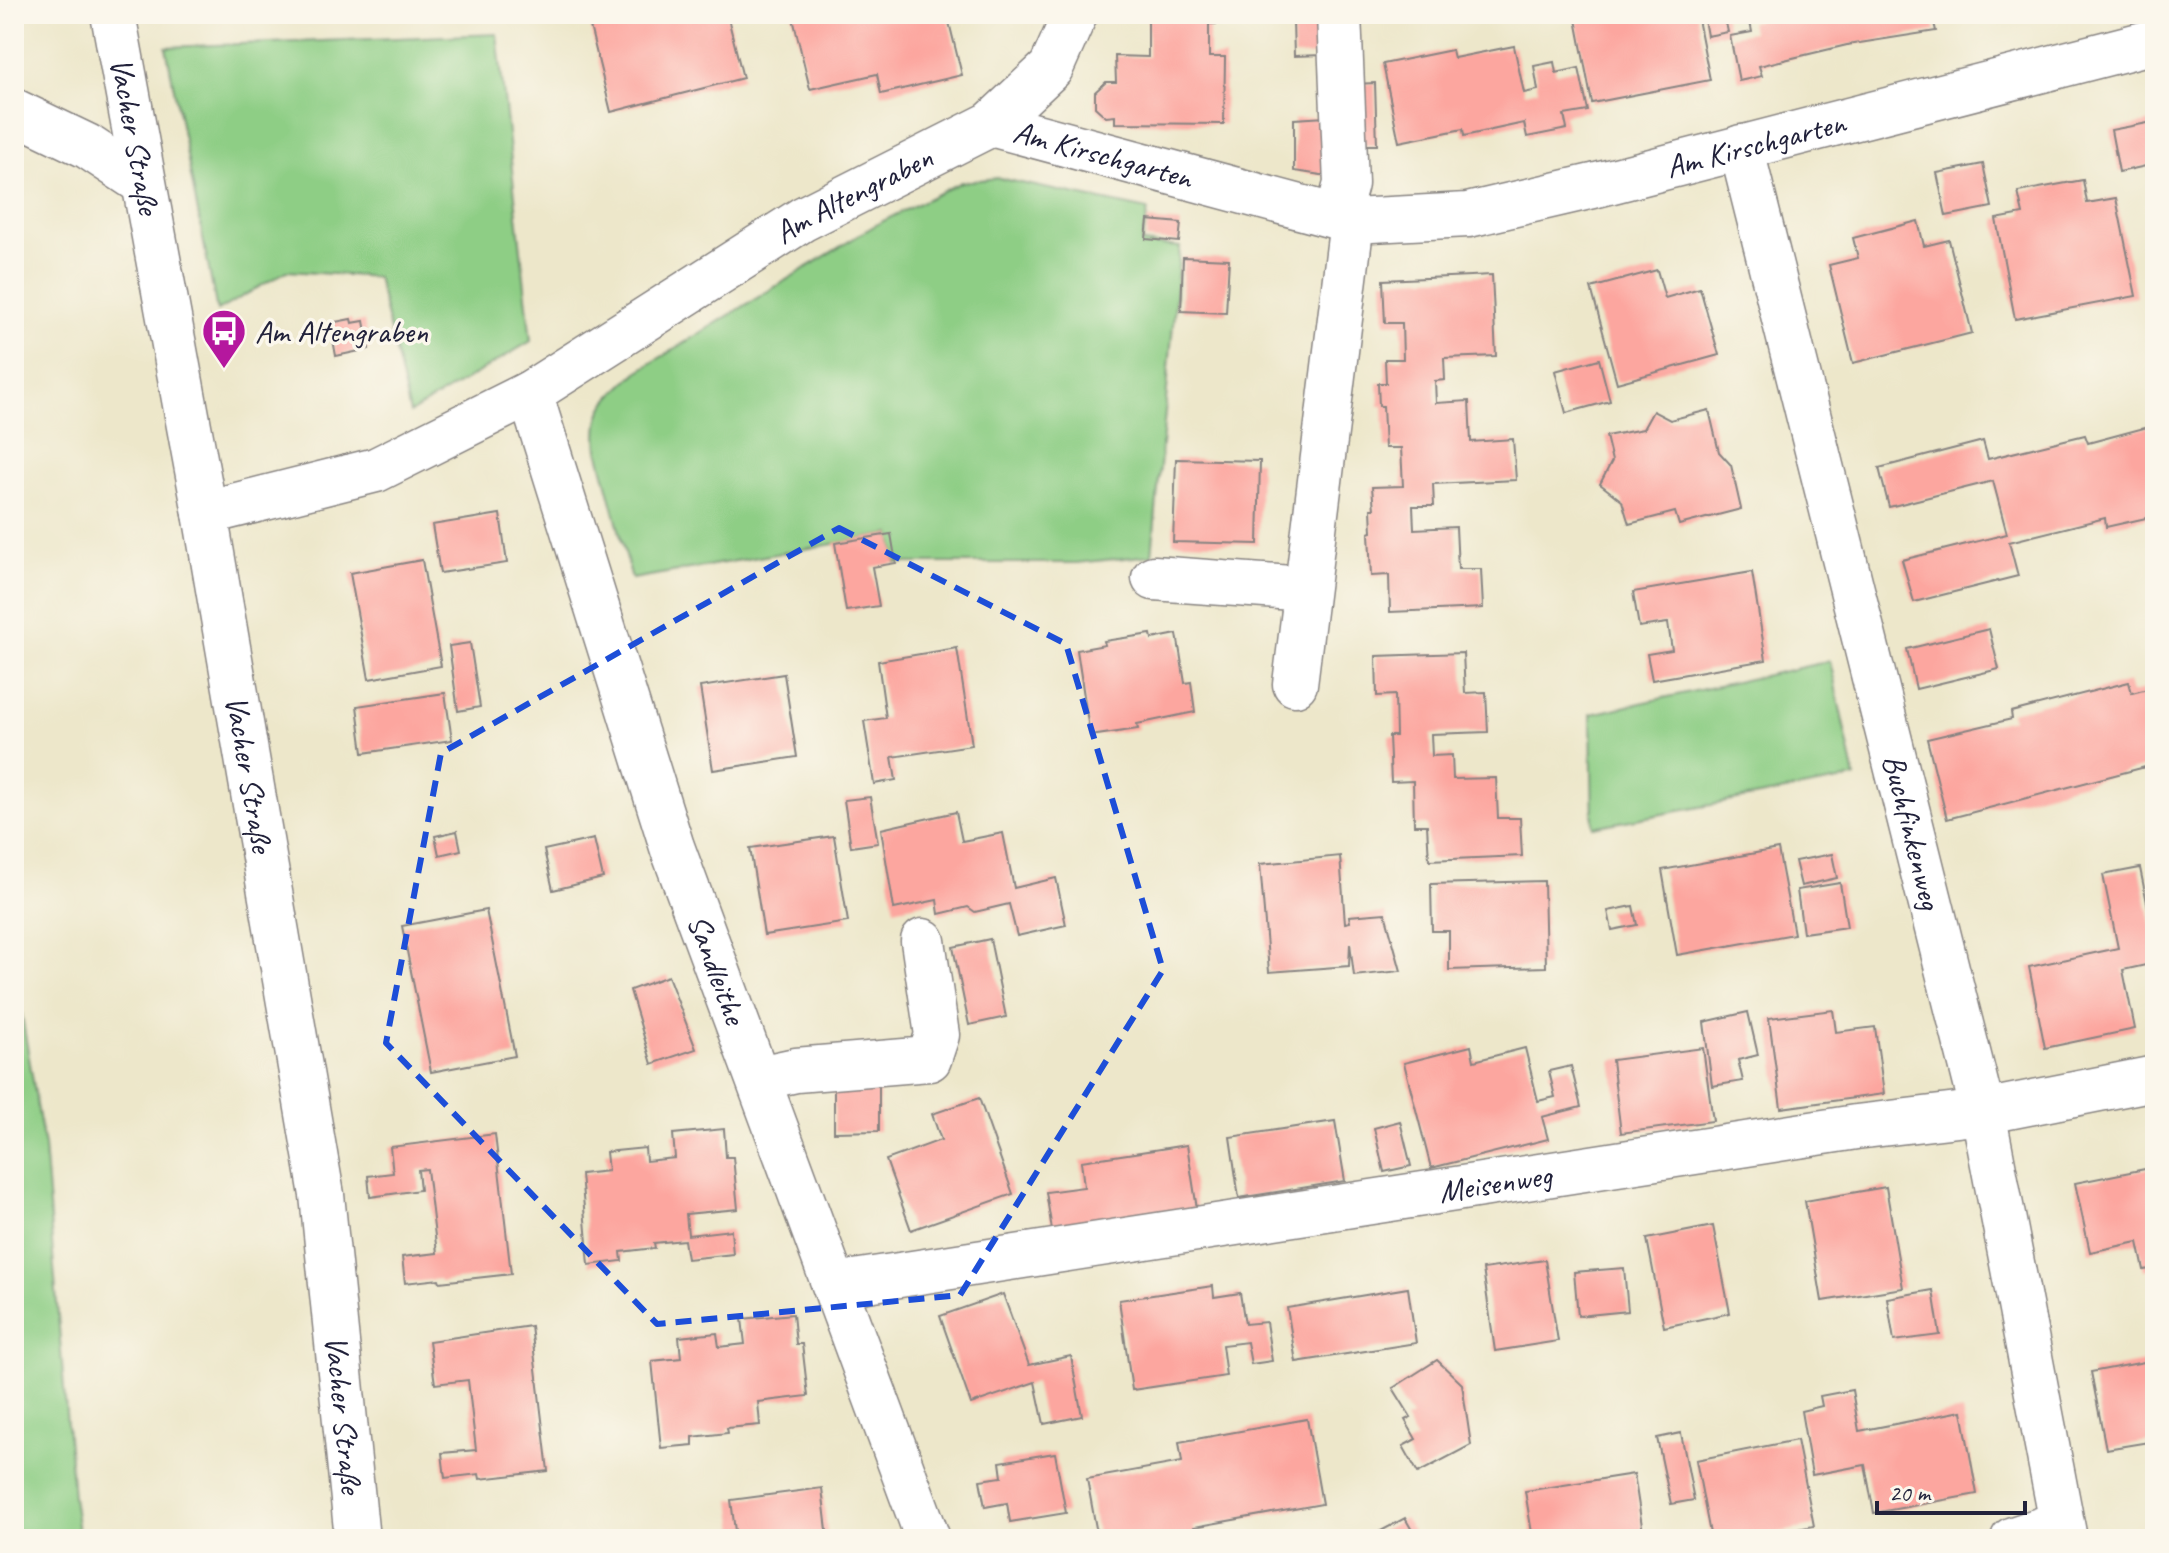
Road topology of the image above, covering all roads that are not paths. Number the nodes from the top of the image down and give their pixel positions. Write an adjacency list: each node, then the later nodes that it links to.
1 (113, 14): 8 (street, Vacher Straße)
2 (1075, 14): 6 (street, Am Altengraben)
3 (1339, 14): 9 (street)
4 (2155, 41): 7 (street, Am Kirschgarten)
5 (14, 111): 8 (street)
6 (991, 124): 9 (street, Am Kirschgarten); 10 (street, Am Altengraben)
7 (1741, 147): 9 (street, Am Kirschgarten); 18 (street, Buchfinkenweg)
8 (143, 183): 11 (street, Vacher Straße)
9 (1345, 218): 13 (street)
10 (530, 393): 11 (street, Am Altengraben); 16 (street, Sandleithe)
11 (205, 513): 21 (street, Vacher Straße)
12 (1154, 578): 13 (street)
13 (1306, 589): 14 (street)
14 (1295, 684)
15 (923, 941): 16 (street)
16 (759, 1078): 19 (street, Sandleithe)
17 (2155, 1078): 18 (street, Meisenweg)
18 (1983, 1112): 19 (street, Meisenweg); 20 (street, Buchfinkenweg)
19 (835, 1285): 22 (street, Sandleithe)
20 (2063, 1531): 23 (street, Buchfinkenweg)
21 (357, 1539)
22 (928, 1539)
23 (2013, 1539)

